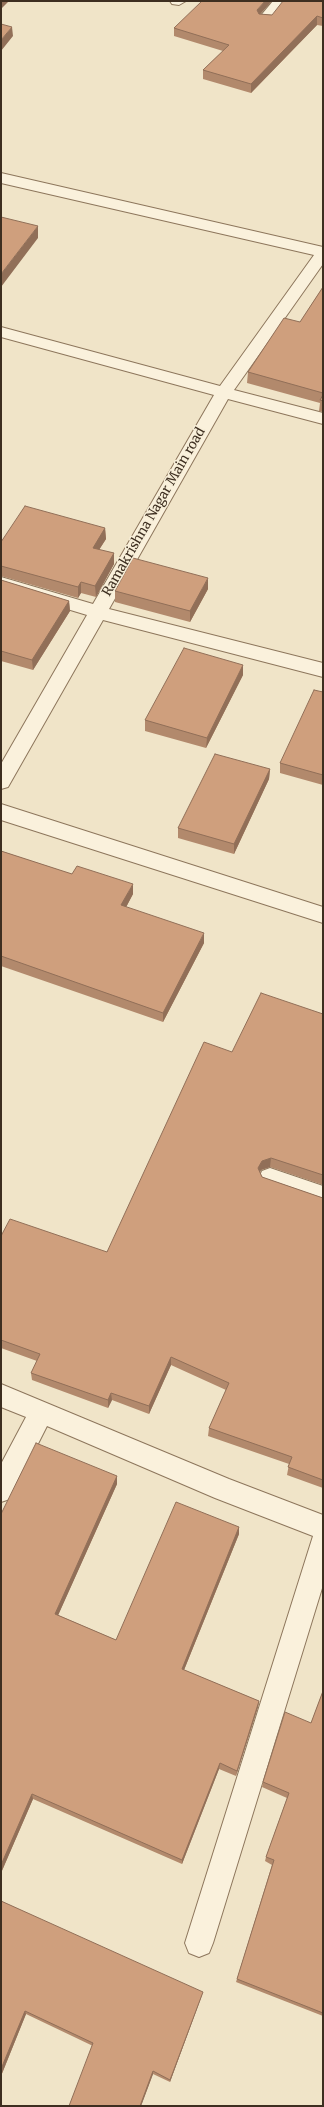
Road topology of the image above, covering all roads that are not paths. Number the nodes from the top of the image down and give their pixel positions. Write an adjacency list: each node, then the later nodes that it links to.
1 (281, 1): 2 (street)
2 (264, 19)
3 (1, 178): 4 (street)
4 (323, 252): 6 (street, Ramakrishna Nagar Main road)
5 (2, 333): 6 (street)
6 (223, 393): 7 (street); 9 (street, Ramakrishna Nagar Main road)
7 (323, 419)
8 (1, 583): 9 (street)
9 (97, 612): 10 (street); 11 (street, Ramakrishna Nagar Main road)
10 (323, 670)
11 (1, 782)
12 (1, 812): 13 (street)
13 (323, 915)
14 (270, 1178): 15 (street)
15 (323, 1196)
16 (1, 1395): 17 (street)
17 (41, 1413): 18 (street); 19 (street)
18 (1, 1490)
19 (323, 1527)
20 (323, 1543): 21 (street)
21 (199, 1943)

